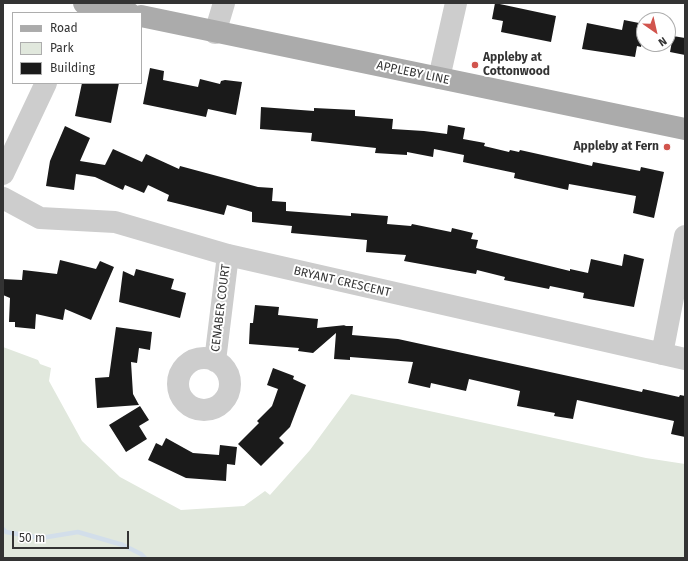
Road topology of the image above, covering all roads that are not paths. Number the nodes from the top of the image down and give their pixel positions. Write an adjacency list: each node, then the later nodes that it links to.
1 (84, 3): 4 (street); 5 (main road)
2 (224, 3): 7 (street)
3 (456, 3): 8 (street)
4 (80, 12)
5 (124, 12)
6 (142, 16): 7 (main road, APPLEBY LINE)
7 (215, 33): 8 (main road, APPLEBY LINE)
8 (439, 78): 10 (main road, APPLEBY LINE)
9 (46, 84): 11 (street)
10 (685, 128)
11 (3, 174)
12 (3, 198): 14 (street, BRYANT CRESCENT)
13 (685, 236): 15 (street)
14 (228, 256): 15 (street, BRYANT CRESCENT); 17 (street, CENABER COURT)
15 (662, 354): 16 (street, BRYANT CRESCENT)
16 (685, 359)
17 (215, 361)

